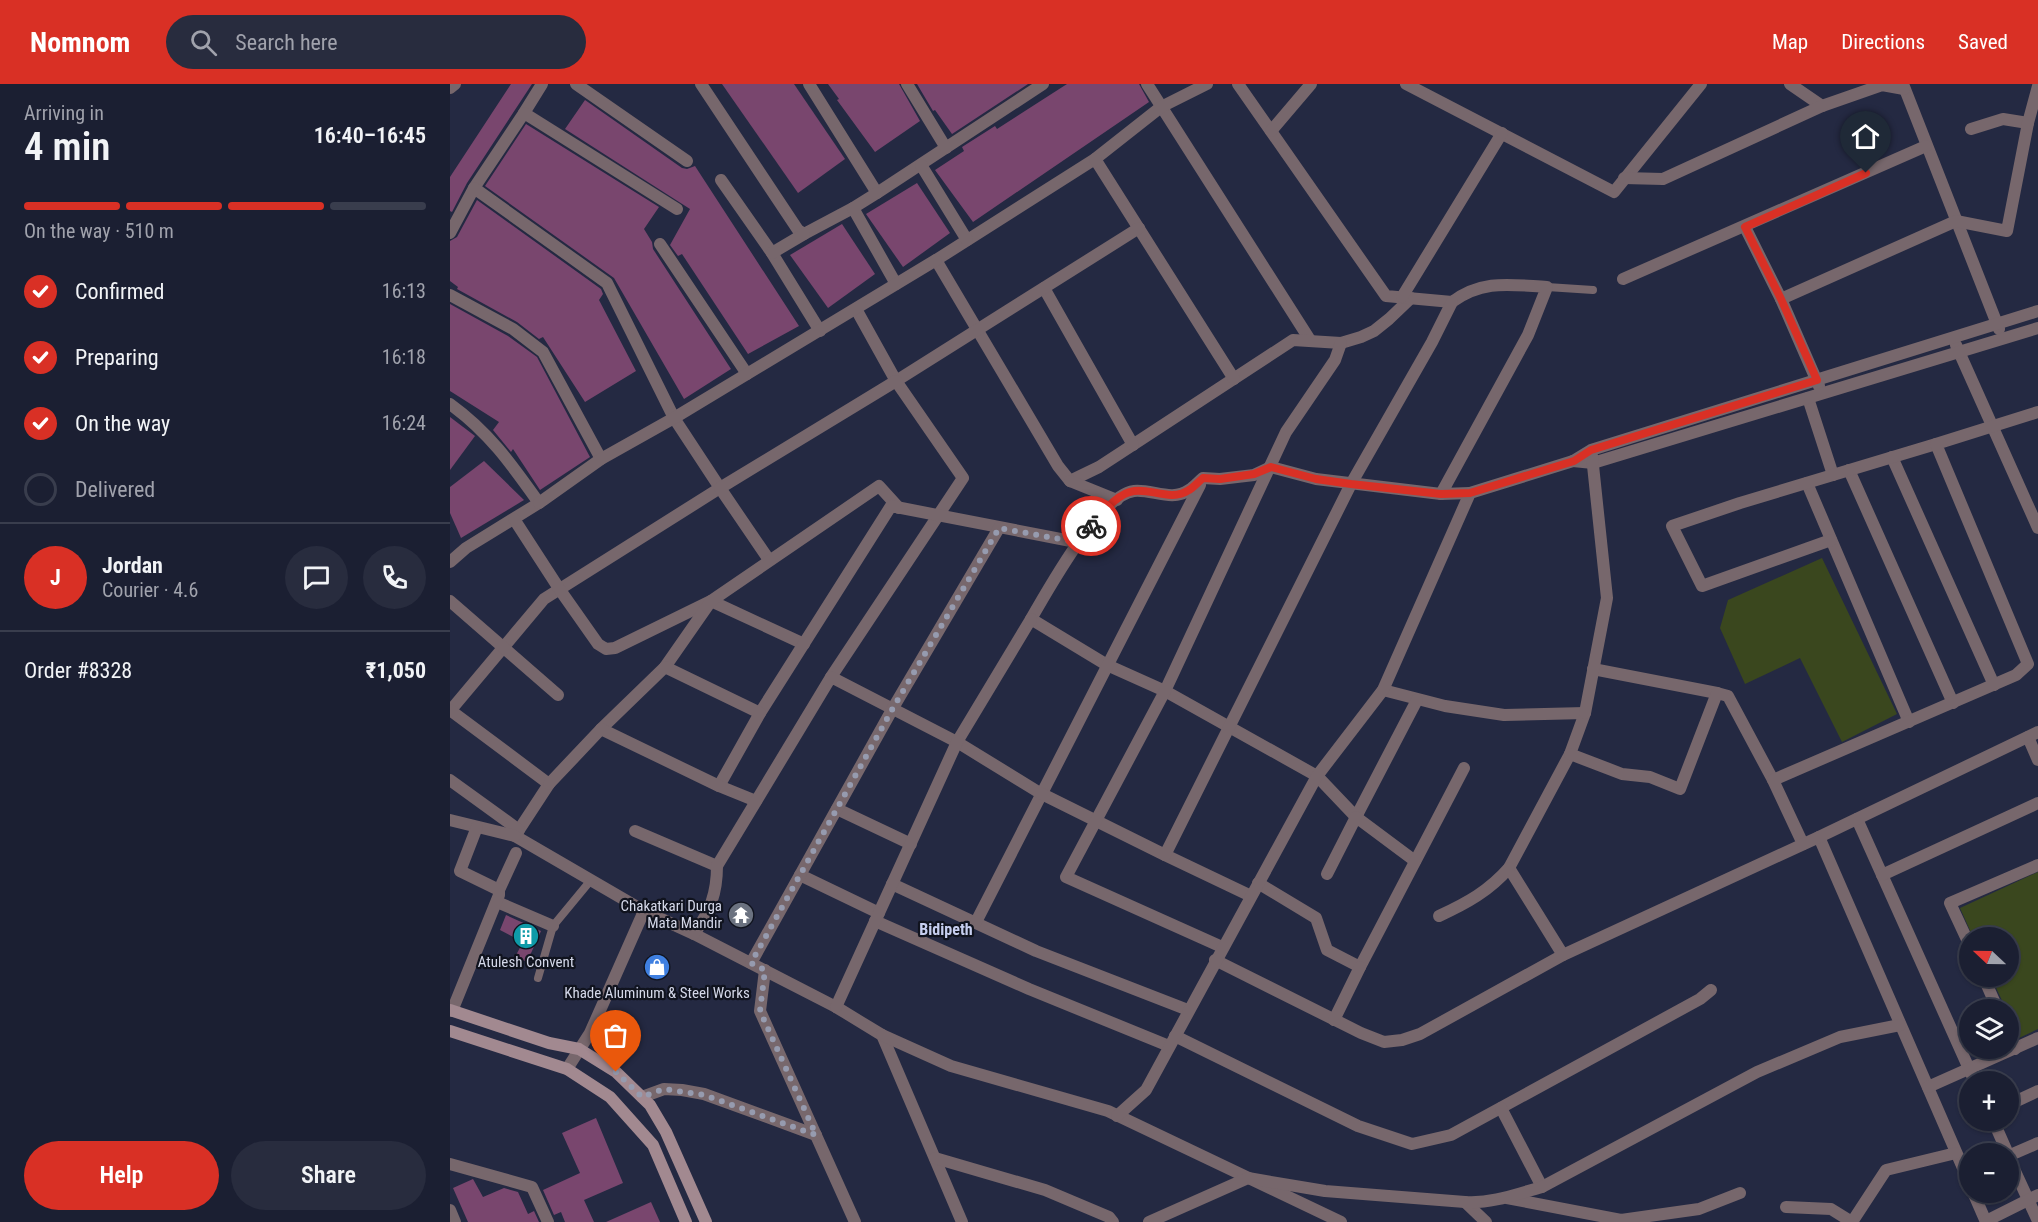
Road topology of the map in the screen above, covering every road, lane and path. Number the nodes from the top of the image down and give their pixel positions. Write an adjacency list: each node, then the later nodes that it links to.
1 (455, 84): 18 (street)
2 (542, 84): 21 (street)
3 (576, 84): 29 (street)
4 (701, 84): 41 (street)
5 (808, 84): 34 (street)
6 (907, 84): 27 (street)
7 (1042, 84): 27 (street)
8 (1147, 84): 20 (street)
9 (1208, 84): 20 (street)
10 (1238, 84): 24 (street)
11 (1311, 84): 24 (street)
12 (1406, 84): 25 (street)
13 (1701, 84): 31 (street)
14 (1790, 84): 19 (street)
15 (1881, 84): 16 (street); 19 (street)
16 (1904, 86): 26 (street)
17 (2038, 86): 22 (street)
18 (450, 88)
19 (1822, 106): 31 (street)
20 (1161, 108): 28 (street); 63 (street)
21 (524, 113): 33 (street); 36 (street)
22 (2028, 123): 23 (street); 37 (street)
23 (1971, 129)
24 (1271, 131): 52 (street)
25 (1503, 133): 31 (street); 52 (street)
26 (1926, 146): 37 (street); 38 (street)
27 (946, 148): 30 (street)
28 (1095, 159): 39 (street); 42 (street)
29 (687, 161)
30 (921, 165): 34 (street); 42 (street)
31 (1624, 178)
32 (721, 180): 44 (street)
33 (474, 188): 40 (street); 74 (street)
34 (877, 193): 35 (street)
35 (853, 208): 41 (street); 47 (street)
36 (677, 209)
37 (1956, 221): 53 (street); 57 (street)
38 (1745, 227): 46 (street); 53 (street)
39 (1139, 228): 49 (street); 67 (street)
40 (450, 233)
41 (804, 234): 44 (street)
42 (967, 240): 45 (street)
43 (660, 244): 66 (street)
44 (772, 253): 60 (street)
45 (936, 260): 47 (street); 59 (street)
46 (1623, 279)
47 (896, 284): 55 (street)
48 (1547, 287): 50 (lane); 54 (street); 92 (street)
49 (1044, 288): 59 (street); 77 (street)
50 (1593, 290)
51 (450, 295): 80 (street)
52 (1406, 297): 54 (street); 64 (street)
53 (1781, 299): 68 (street)
54 (1452, 302): 89 (street)
55 (856, 309): 60 (street); 69 (street)
56 (2038, 311): 57 (street)
57 (1997, 324): 61 (street); 62 (street)
58 (2038, 328): 62 (street)
59 (977, 330): 69 (street); 87 (street)
60 (820, 331): 66 (street)
61 (1953, 337): 65 (street); 68 (street)
62 (2003, 339): 65 (street)
63 (1310, 340): 64 (street); 67 (street)
64 (1341, 343): 83 (street)
65 (1959, 352): 70 (street); 75 (street)
66 (747, 374): 74 (street)
67 (1234, 379): 77 (street)
68 (1817, 380): 70 (street); 78 (street)
69 (896, 381): 90 (street); 96 (street)
70 (1821, 394): 71 (street)
71 (1808, 398): 82 (street); 85 (street)
72 (450, 404): 94 (street)
73 (2038, 412): 75 (street)
74 (674, 418): 80 (street); 90 (street)
75 (1994, 426): 76 (street); 99 (street)
76 (1936, 444): 79 (street); 114 (street)
77 (1133, 445): 87 (street)
78 (1591, 450): 81 (street); 82 (street)
79 (1892, 458): 84 (street); 114 (street)
80 (602, 459): 94 (street)
81 (1574, 461): 82 (street); 91 (street)
82 (1593, 463): 112 (street)
83 (1271, 467): 86 (street); 89 (street); 116 (street)
84 (1849, 470): 85 (street); 120 (street)
85 (1833, 475): 88 (street)
86 (1203, 478): 93 (street); 110 (street)
87 (1070, 481): 93 (street)
88 (1807, 483): 100 (street); 100 (street)
89 (1351, 484): 92 (street); 126 (street)
90 (720, 488): 102 (street); 104 (street)
91 (1470, 493): 92 (street); 115 (street)
92 (1441, 494)
93 (1117, 500): 101 (street)
94 (539, 503): 97 (street)
95 (899, 508): 96 (street); 102 (street); 108 (street)
96 (937, 515): 98 (street); 113 (street)
97 (514, 519): 103 (street); 104 (street)
98 (999, 528): 101 (street); 121 (street)
99 (2038, 528)
100 (1831, 540): 125 (street)
101 (1076, 542): 107 (street)
102 (769, 560): 106 (street)
103 (450, 562)
104 (560, 590): 106 (street); 109 (street)
105 (450, 601): 109 (street)
106 (711, 601): 108 (street); 111 (street)
107 (1030, 619): 110 (street); 129 (street)
108 (804, 645): 123 (street)
109 (505, 647): 118 (street); 122 (street)
110 (1107, 665): 116 (street); 138 (street)
111 (665, 667): 123 (street); 127 (street)
112 (1593, 669): 117 (street); 124 (street)
113 (831, 676): 121 (street); 139 (street)
114 (1994, 685): 120 (street)
115 (1383, 690): 119 (street); 133 (street)
116 (1164, 691): 126 (street); 145 (street)
117 (1716, 693): 130 (street); 135 (street)
118 (558, 695)
119 (1418, 700): 124 (street); 142 (street)
120 (1953, 703): 125 (street)
121 (893, 708): 129 (street); 141 (street)
122 (450, 710): 136 (street)
123 (760, 713): 137 (street)
124 (1585, 713): 130 (street)
125 (1909, 722): 135 (street)
126 (1229, 728): 133 (street); 153 (street)
127 (601, 729): 136 (street); 137 (street)
128 (2033, 735): 131 (street); 143 (street)
129 (957, 742): 138 (street); 150 (street)
130 (1570, 754): 157 (street)
131 (2038, 760)
132 (1464, 768): 154 (street)
133 (1317, 776): 142 (street); 163 (street)
134 (450, 780): 148 (street)
135 (1773, 780): 151 (street)
136 (549, 784): 148 (street)
137 (719, 786): 139 (street)
138 (1040, 793): 145 (street); 170 (street)
139 (756, 801): 156 (street)
140 (2038, 803): 161 (street)
141 (837, 808): 150 (street); 160 (street)
142 (1356, 817): 154 (street); 159 (street)
143 (1857, 819): 149 (street); 161 (street)
144 (450, 820): 146 (street)
145 (1095, 822): 153 (street); 174 (street)
146 (477, 827): 148 (street); 158 (street)
147 (635, 831): 156 (street)
148 (517, 833): 162 (street)
149 (1819, 837): 151 (street); 186 (street)
150 (911, 844): 164 (street)
151 (1803, 844): 175 (street)
152 (516, 853): 165 (street)
153 (1165, 855): 166 (street)
154 (1415, 861): 178 (street)
155 (2038, 865): 172 (street)
156 (717, 866): 173 (street)
157 (1509, 868): 168 (street); 175 (street)
158 (455, 869): 165 (street)
159 (1327, 874)
160 (800, 875): 169 (street); 177 (street)
161 (1882, 875): 195 (street)
162 (591, 880): 167 (street); 171 (lane)
163 (1258, 883): 166 (street); 178 (street)
164 (892, 884): 169 (street); 170 (street)
165 (498, 896): 171 (street); 183 (street)
166 (1251, 896): 174 (street)
167 (644, 911): 173 (street); 192 (street)
168 (1439, 916)
169 (877, 917): 182 (street); 190 (street)
170 (976, 922): 184 (street)
171 (553, 926): 180 (lane)
172 (1961, 927)
173 (694, 934): 177 (street)
174 (1222, 947): 176 (street)
175 (1563, 955): 185 (street)
176 (1215, 960): 184 (street); 185 (street)
177 (751, 963): 179 (street)
178 (1360, 967): 185 (street)
179 (765, 970): 182 (street); 202 (street)
180 (538, 978)
181 (1711, 990): 200 (street)
182 (836, 1007): 188 (street)
183 (451, 1010): 192 (main road)
184 (1188, 1010): 190 (street)
185 (1334, 1020)
186 (1900, 1025): 196 (street); 211 (street)
187 (450, 1031): 194 (main road)
188 (882, 1035): 201 (street); 206 (street)
189 (2038, 1038): 191 (street)
190 (1172, 1041): 200 (street); 201 (street)
191 (2019, 1046)
192 (579, 1049): 194 (street); 198 (main road)
193 (1991, 1059): 195 (street)
194 (567, 1069): 224 (main road)
195 (1970, 1069): 196 (street)
196 (1928, 1087): 205 (street)
197 (2038, 1091): 199 (street)
198 (642, 1097): 202 (street); 225 (main road)
199 (2019, 1100)
200 (1501, 1108): 211 (street)
201 (1117, 1116): 210 (street)
202 (816, 1135): 226 (street)
203 (2038, 1143): 204 (street)
204 (2019, 1151)
205 (1956, 1153): 207 (street); 232 (street)
206 (935, 1158): 227 (street); 228 (street)
207 (1959, 1159)
208 (450, 1164): 223 (street)
209 (2019, 1174): 214 (street)
210 (1248, 1178): 215 (street); 229 (street); 230 (street)
211 (1542, 1187): 213 (street)
212 (1740, 1193): 219 (street)
213 (1503, 1198): 215 (street); 219 (street)
214 (2033, 1198): 220 (street); 221 (street)
215 (1465, 1202): 231 (street)
216 (1978, 1203): 220 (street)
217 (1786, 1207): 232 (street)
218 (450, 1210): 222 (street)
219 (1623, 1221)
220 (1986, 1221)
221 (2038, 1221)
222 (455, 1222)
223 (548, 1222)
224 (686, 1222)
225 (706, 1222)
226 (855, 1222)
227 (963, 1222)
228 (1113, 1222)
229 (1149, 1222)
230 (1341, 1222)
231 (1486, 1222)
232 (1852, 1222)

